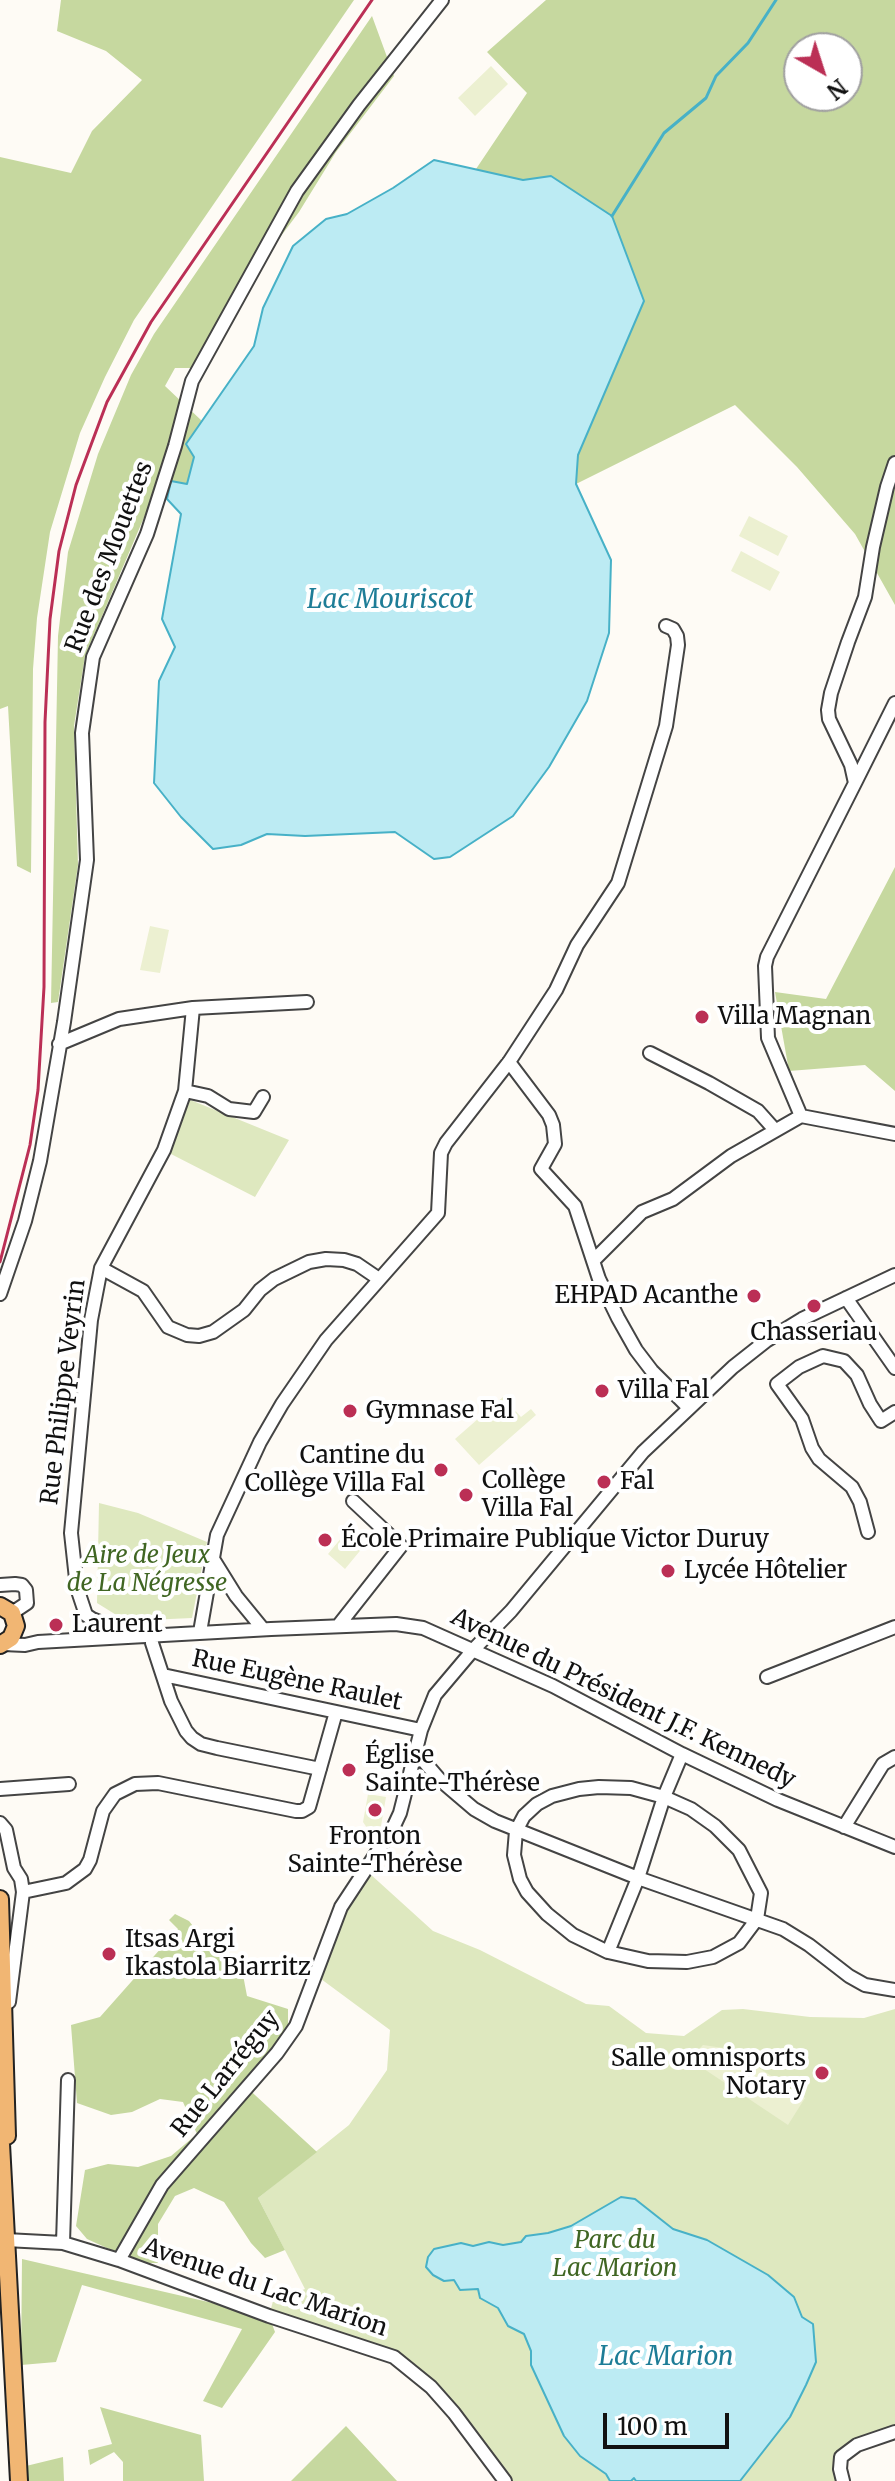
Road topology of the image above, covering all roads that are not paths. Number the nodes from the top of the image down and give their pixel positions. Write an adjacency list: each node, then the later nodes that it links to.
1 (442, 0): 8 (street, Rue des Mouettes)
2 (895, 463): 5 (street)
3 (666, 626): 10 (street)
4 (895, 703): 5 (street)
5 (855, 783): 13 (street)
6 (307, 1002): 7 (street)
7 (193, 1008): 8 (street); 11 (street, Rue Philippe Veyrin)
8 (59, 1044): 20 (street, Rue des Mouettes)
9 (650, 1053): 14 (street)
10 (509, 1062): 16 (street); 19 (street)
11 (185, 1091): 12 (street); 17 (street, Rue Philippe Veyrin)
12 (263, 1097)
13 (801, 1116): 14 (street); 15 (street)
14 (775, 1130): 16 (street)
15 (895, 1134)
16 (593, 1261): 23 (street)
17 (101, 1268): 19 (street); 37 (street, Rue Philippe Veyrin)
18 (895, 1275): 21 (street, Rue Larréguy)
19 (379, 1279): 27 (street)
20 (0, 1294)
21 (846, 1298): 22 (street); 23 (street, Rue Larréguy)
22 (895, 1368)
23 (689, 1408): 40 (street, Rue Larréguy)
24 (895, 1412): 26 (street)
25 (353, 1501): 32 (street)
26 (868, 1532)
27 (213, 1559): 28 (street); 30 (street)
28 (229, 1583): 30 (street); 34 (street)
29 (0, 1585): 31 (street)
30 (209, 1587): 35 (street)
31 (9, 1616): 38 (street); 39 (main road)
32 (338, 1626): 34 (street, Avenue du Président J.F. Kennedy); 40 (street, Avenue du Président J.F. Kennedy)
33 (895, 1627): 42 (street)
34 (263, 1629): 35 (street, Avenue du Président J.F. Kennedy)
35 (200, 1632): 36 (street, Avenue du Président J.F. Kennedy)
36 (152, 1635): 37 (street, Avenue du Président J.F. Kennedy); 41 (street)
37 (119, 1637): 38 (street, Avenue du Président J.F. Kennedy)
38 (38, 1642): 39 (street, Avenue du Président J.F. Kennedy)
39 (1, 1645)
40 (473, 1650): 44 (street, Rue Larréguy); 45 (street, Avenue du Président J.F. Kennedy)
41 (163, 1675): 43 (street, Rue Eugène Raulet); 48 (street)
42 (767, 1677)
43 (336, 1712): 44 (street, Rue Eugène Raulet); 48 (street)
44 (421, 1730): 46 (street, Rue Larréguy)
45 (682, 1754): 51 (street); 53 (street, Avenue du Président J.F. Kennedy)
46 (415, 1755): 54 (street); 68 (street, Rue Larréguy)
47 (895, 1757): 53 (street)
48 (320, 1769): 57 (street)
49 (69, 1784): 50 (street)
50 (0, 1789)
51 (664, 1797): 54 (street); 56 (street); 59 (street)
52 (0, 1823): 57 (street)
53 (844, 1827): 55 (street, Avenue du Président J.F. Kennedy)
54 (516, 1831): 56 (street); 60 (street)
55 (895, 1847)
56 (638, 1878): 59 (street); 60 (street)
57 (23, 1892): 62 (street)
58 (0, 1899): 62 (main road)
59 (757, 1919): 60 (street); 61 (street)
60 (608, 1952)
61 (895, 1990)
62 (5, 2033): 65 (main road)
63 (68, 2080): 67 (street)
64 (0, 2125): 65 (main road)
65 (1, 2180): 66 (main road)
66 (6, 2240): 67 (street, Avenue du Lac Marion); 70 (main road)
67 (63, 2243): 68 (street, Avenue du Lac Marion)
68 (119, 2260): 71 (street, Avenue du Lac Marion)
69 (895, 2432): 72 (street)
70 (19, 2481)
71 (505, 2481)
72 (843, 2481)

